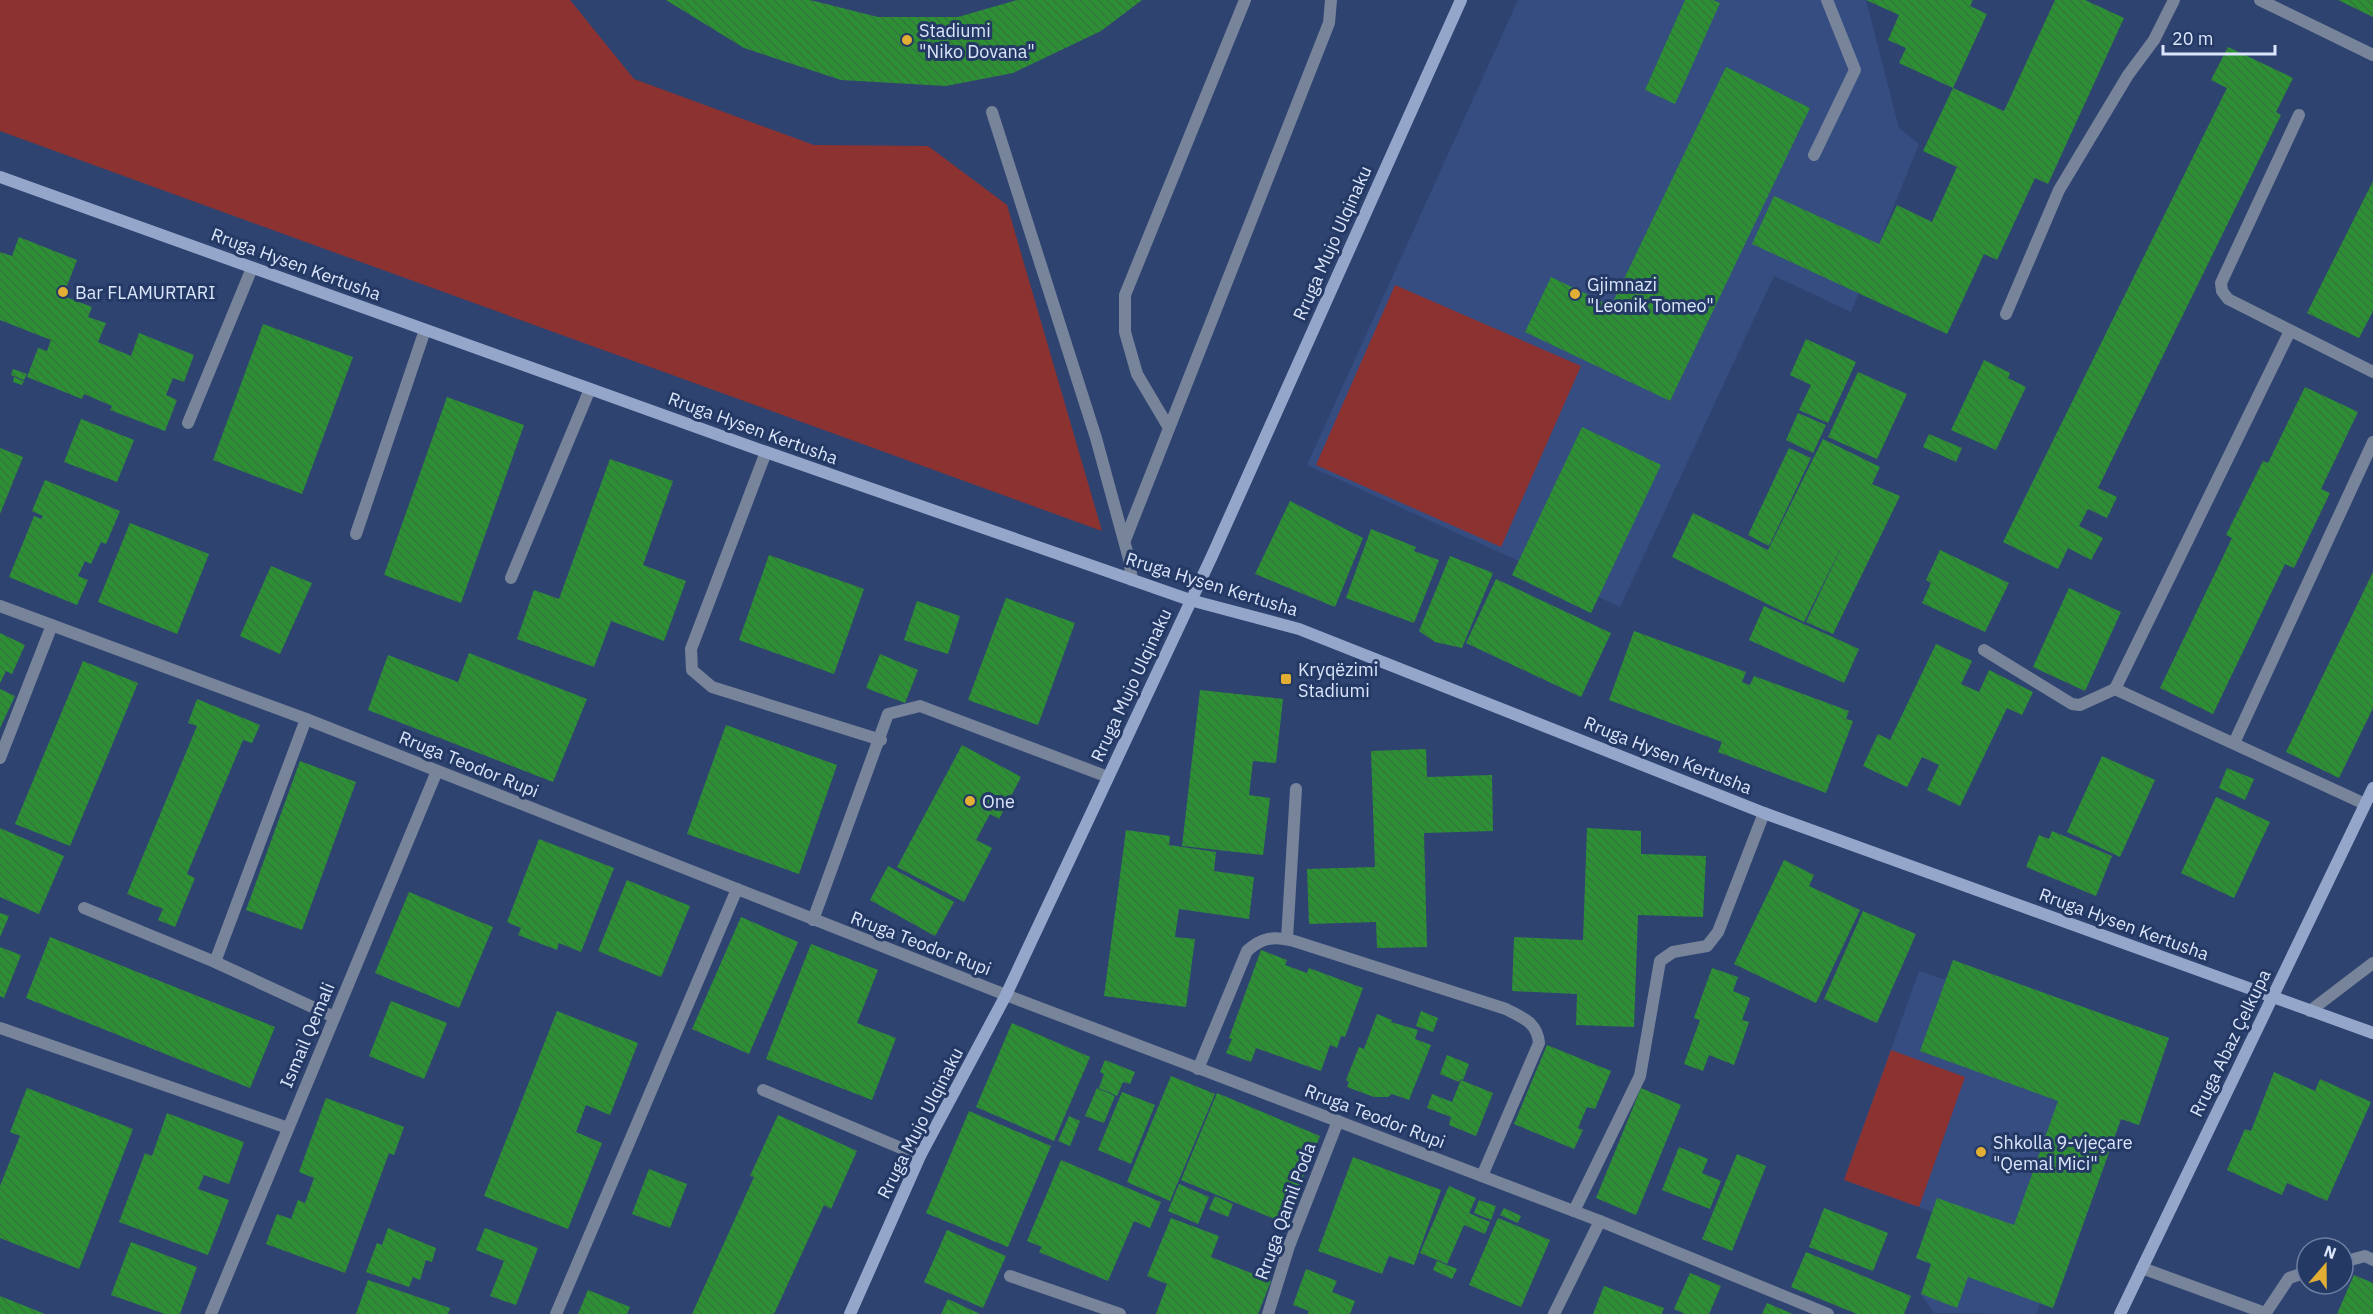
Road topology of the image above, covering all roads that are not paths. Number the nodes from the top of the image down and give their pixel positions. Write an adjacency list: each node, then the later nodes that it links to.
1 (1245, 0): 19 (street)
2 (1330, 0): 19 (street)
3 (1461, 0): 26 (main road, Rruga Mujo Ulqinaku)
4 (1827, 0): 10 (street)
5 (2174, 0): 13 (street)
6 (2260, 0): 7 (street)
7 (2373, 55)
8 (992, 112): 23 (street)
9 (2299, 115): 15 (street)
10 (1814, 155)
11 (0, 177): 12 (main road, Rruga Hysen Kertusha)
12 (252, 268): 14 (main road, Rruga Hysen Kertusha); 18 (street)
13 (2006, 314)
14 (425, 330): 17 (main road, Rruga Hysen Kertusha); 22 (street)
15 (2290, 331): 16 (street); 30 (street)
16 (2373, 372)
17 (590, 389): 21 (main road, Rruga Hysen Kertusha); 24 (street)
18 (188, 423)
19 (1169, 428): 23 (street)
20 (2373, 442): 33 (street)
21 (766, 452): 25 (main road, Rruga Hysen Kertusha); 32 (street)
22 (356, 534)
23 (1125, 540): 25 (street)
24 (512, 578)
25 (1132, 580): 26 (main road, Rruga Hysen Kertusha)
26 (1190, 600): 36 (main road, Rruga Mujo Ulqinaku); 40 (main road, Rruga Hysen Kertusha)
27 (0, 606): 28 (street, Rruga Teodor Rupi)
28 (52, 625): 31 (street, Rruga Teodor Rupi); 34 (street)
29 (1984, 650): 30 (street)
30 (2115, 689): 33 (street)
31 (306, 719): 35 (street, Rruga Teodor Rupi); 45 (street)
32 (881, 740): 36 (street); 43 (street)
33 (2234, 743): 39 (street)
34 (0, 758)
35 (437, 771): 41 (street, Rruga Teodor Rupi); 50 (street, Ismail Qemali)
36 (1108, 777): 47 (main road, Rruga Mujo Ulqinaku)
37 (2373, 788): 39 (main road, Rruga Abaz Çelkupa)
38 (1296, 789): 44 (street)
39 (2365, 804): 48 (main road, Rruga Abaz Çelkupa)
40 (1764, 813): 48 (main road, Rruga Hysen Kertusha); 59 (street)
41 (737, 889): 43 (street, Rruga Teodor Rupi); 68 (street)
42 (84, 908): 45 (street)
43 (813, 920): 47 (street, Rruga Teodor Rupi)
44 (1287, 939): 53 (street); 58 (street)
45 (215, 962): 50 (street)
46 (2373, 963): 49 (street)
47 (1006, 995): 53 (street, Rruga Teodor Rupi); 57 (main road, Rruga Mujo Ulqinaku)
48 (2272, 998): 49 (main road, Rruga Hysen Kertusha); 63 (main road, Rruga Abaz Çelkupa)
49 (2310, 1011): 52 (main road, Rruga Hysen Kertusha)
50 (334, 1017): 56 (street, Ismail Qemali)
51 (0, 1028): 56 (street)
52 (2373, 1033)
53 (1198, 1069): 55 (street, Rruga Teodor Rupi)
54 (763, 1090): 57 (street)
55 (1338, 1121): 58 (street, Rruga Teodor Rupi); 71 (street, Rruga Qamil Poda)
56 (288, 1128): 67 (street, Ismail Qemali)
57 (920, 1156): 69 (main road, Rruga Mujo Ulqinaku)
58 (1482, 1176): 59 (street, Rruga Teodor Rupi)
59 (1574, 1212): 60 (street, Rruga Teodor Rupi)
60 (1600, 1221): 72 (street); 73 (street, Rruga Teodor Rupi)
61 (2355, 1259): 62 (street)
62 (2373, 1260)
63 (2142, 1268): 66 (street); 74 (main road, Rruga Abaz Çelkupa)
64 (1010, 1276): 70 (street)
65 (2295, 1276): 66 (street)
66 (2265, 1313)
67 (211, 1314)
68 (556, 1314)
69 (850, 1314)
70 (1120, 1314)
71 (1268, 1314)
72 (1554, 1314)
73 (1828, 1314)
74 (2120, 1314)

